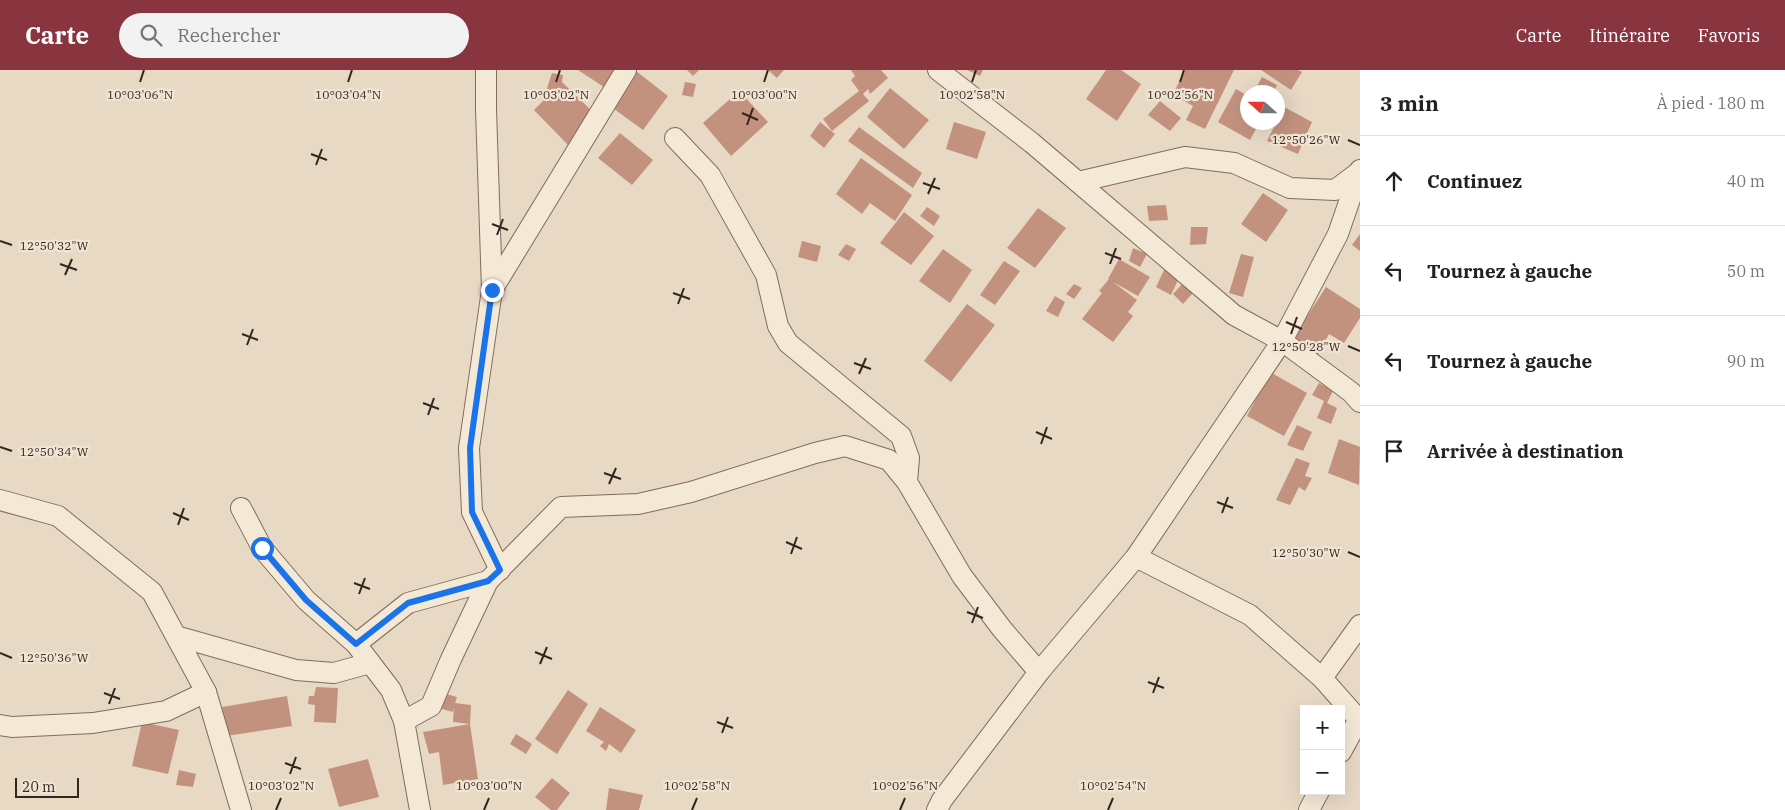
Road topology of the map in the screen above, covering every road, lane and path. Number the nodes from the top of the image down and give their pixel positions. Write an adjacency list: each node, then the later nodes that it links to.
1 (486, 70): 7 (street)
2 (626, 70): 7 (street)
3 (938, 70): 6 (street)
4 (675, 138): 10 (street)
5 (1360, 171): 6 (street); 8 (street)
6 (1078, 182): 8 (street)
7 (492, 290): 14 (street)
8 (1282, 341): 9 (street); 13 (street)
9 (1360, 402)
10 (907, 482): 14 (street); 19 (street)
11 (0, 500): 16 (street)
12 (241, 508): 17 (street)
13 (1136, 557): 19 (street); 20 (street)
14 (494, 575): 17 (street); 23 (street)
15 (1360, 626): 20 (street)
16 (176, 636): 18 (street); 21 (street)
17 (356, 644): 18 (street)
18 (370, 663): 23 (street)
19 (1039, 672): 29 (street)
20 (1322, 678): 22 (street)
21 (206, 692): 24 (street); 27 (street)
22 (1360, 720): 25 (street)
23 (404, 721): 28 (street)
24 (0, 725)
25 (1342, 750)
26 (1317, 795): 30 (street)
27 (241, 810)
28 (420, 810)
29 (937, 810)
30 (1309, 810)

